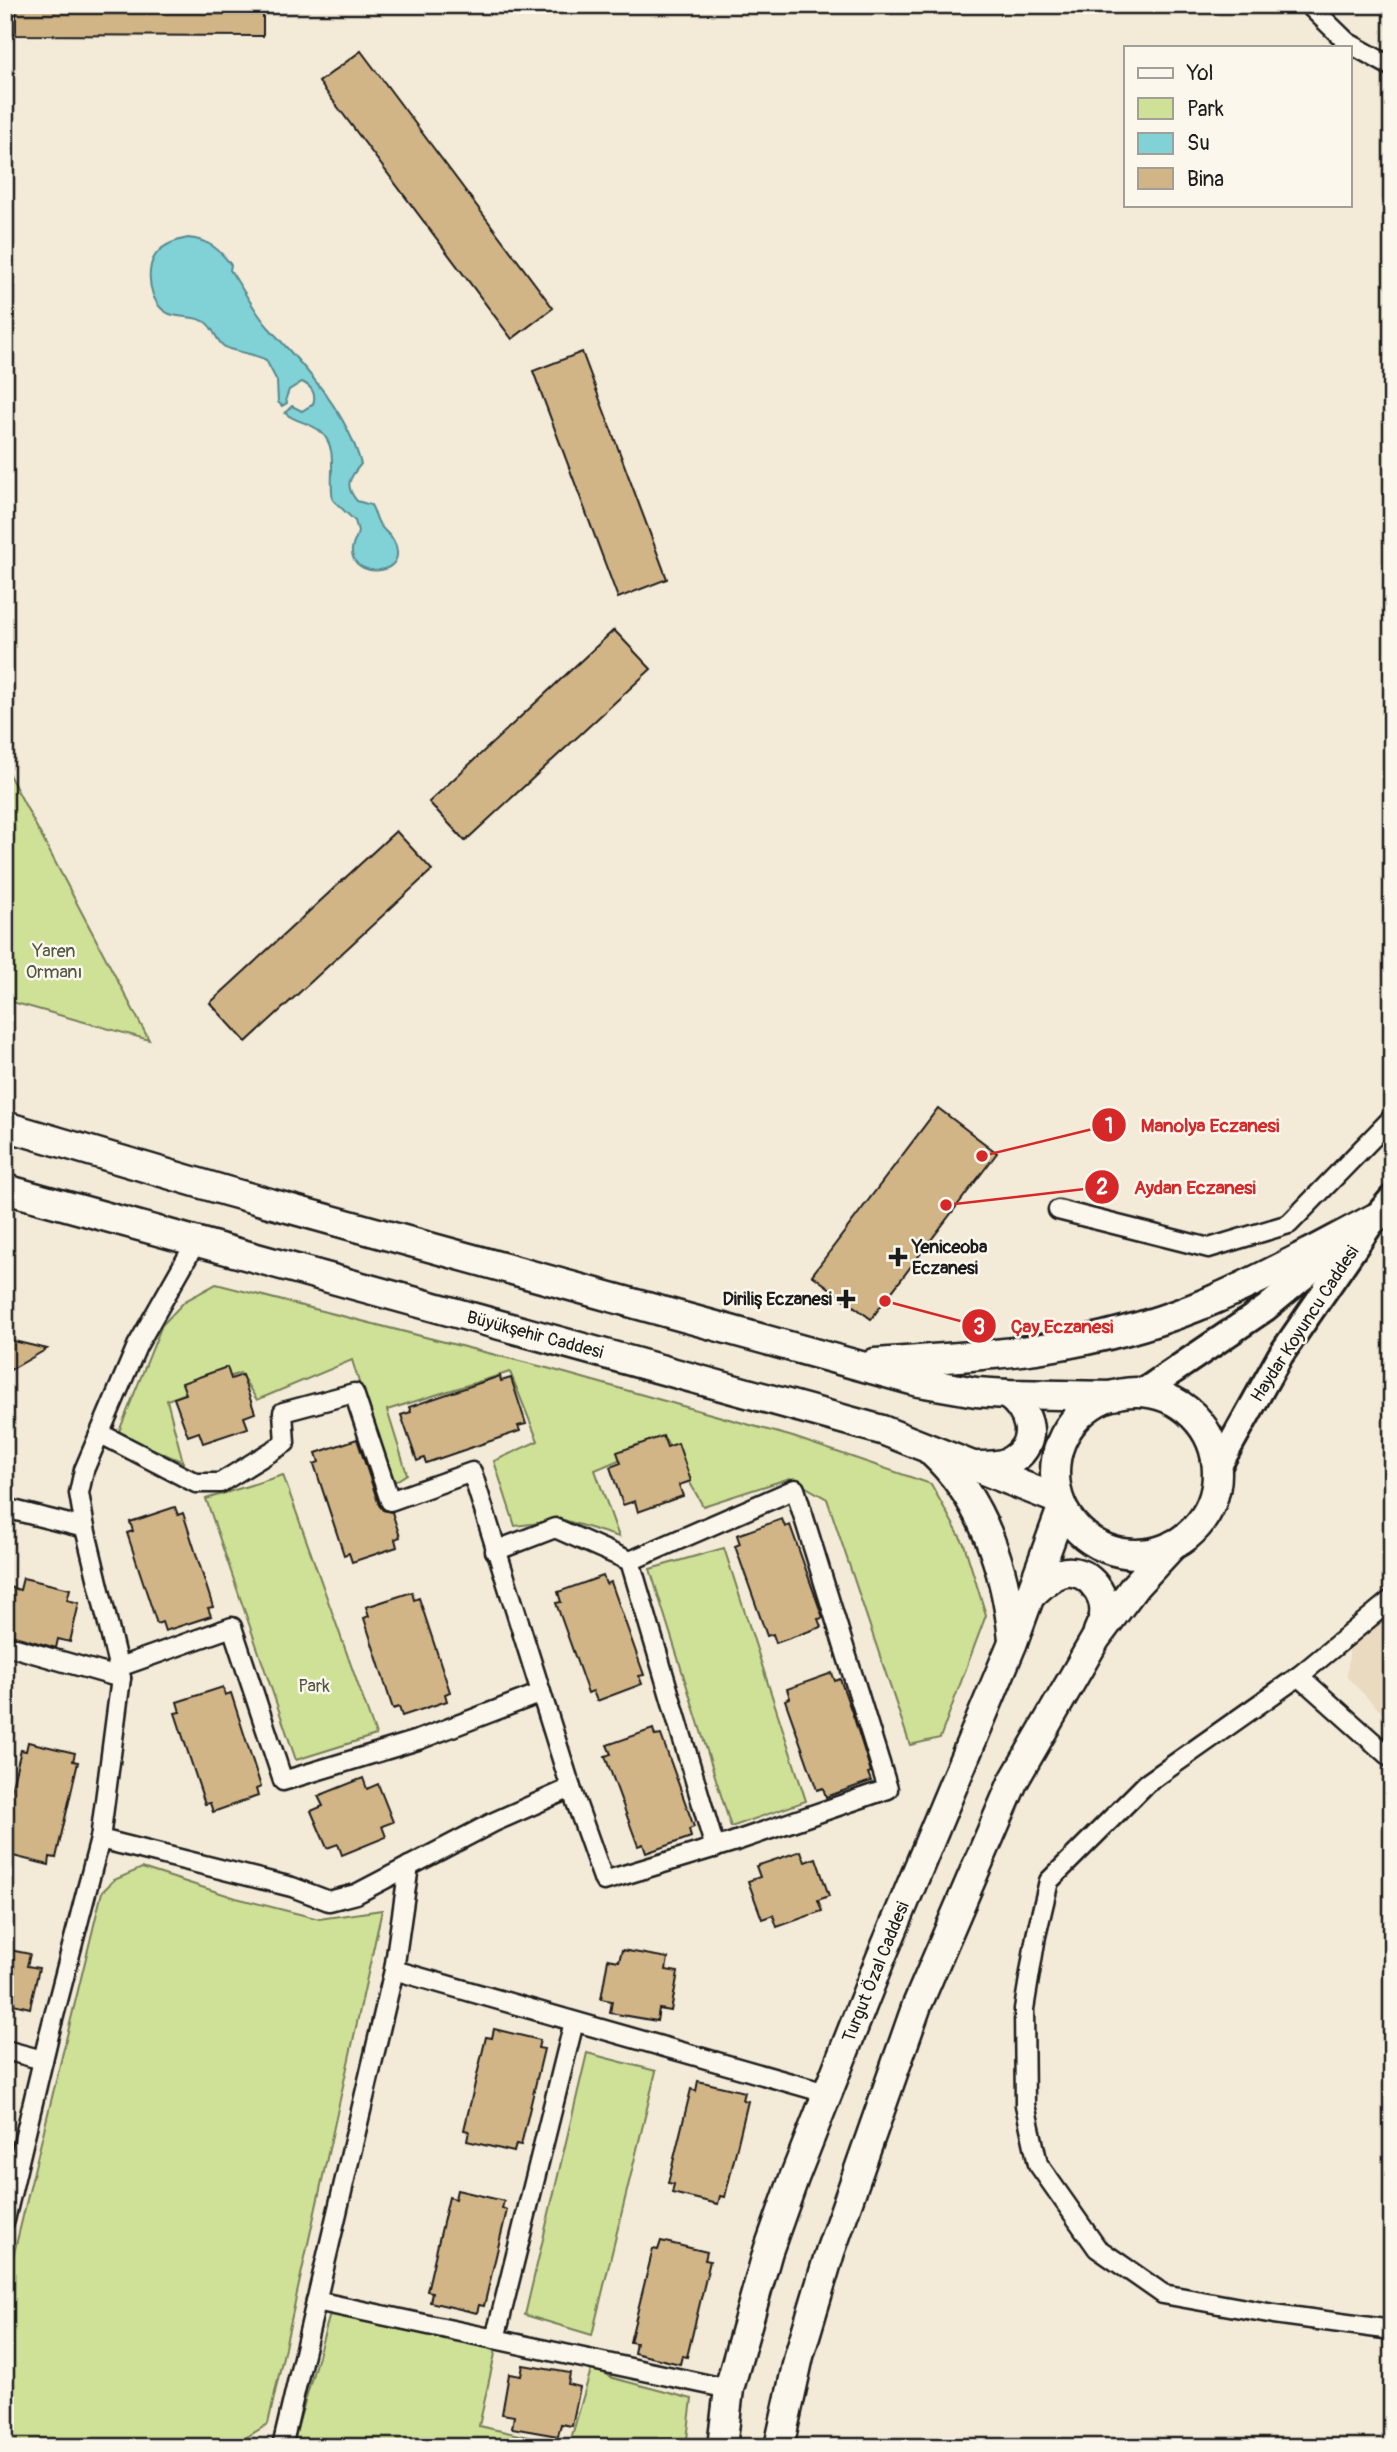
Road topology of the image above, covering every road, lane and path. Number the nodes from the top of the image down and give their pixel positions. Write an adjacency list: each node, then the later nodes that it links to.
1 (1309, 5): 2 (street)
2 (1392, 67)
3 (1392, 1118): 7 (street)
4 (5, 1126): 9 (main road)
5 (5, 1189): 8 (main road, Büyükşehir Caddesi)
6 (1383, 1208): 9 (main road); 10 (street, Haydar Koyuncu Caddesi); 16 (street, Haydar Koyuncu Caddesi)
7 (1058, 1210)
8 (196, 1242): 13 (street); 14 (main road, Büyükşehir Caddesi)
9 (855, 1365): 11 (main road)
10 (1141, 1393): 12 (main road); 16 (main road)
11 (1007, 1395): 12 (main road); 15 (main road)
12 (1113, 1396): 17 (main road)
13 (101, 1434): 19 (street); 21 (street)
14 (925, 1446): 15 (main road, Büyükşehir Caddesi); 26 (main road)
15 (979, 1466): 17 (main road, Büyükşehir Caddesi)
16 (1217, 1469): 20 (main road)
17 (1061, 1504): 20 (main road); 23 (main road, Turgut Özal Caddesi)
18 (5, 1508): 19 (street)
19 (85, 1528): 28 (street)
20 (1174, 1545): 25 (main road)
21 (495, 1551): 22 (street); 30 (street)
22 (630, 1561): 34 (street); 34 (street)
23 (1030, 1597): 25 (main road); 26 (main road, Turgut Özal Caddesi)
24 (1392, 1599): 29 (street)
25 (1096, 1638): 48 (main road)
26 (1013, 1642): 40 (main road, Turgut Özal Caddesi)
27 (5, 1644): 28 (street)
28 (120, 1673): 30 (street); 33 (street)
29 (1299, 1676): 31 (street); 43 (street)
30 (541, 1693): 32 (street)
31 (1392, 1759)
32 (571, 1788): 34 (street); 35 (street)
33 (100, 1839): 35 (street); 39 (street)
34 (715, 1847)
35 (409, 1866): 36 (street)
36 (394, 1970): 37 (street); 42 (street)
37 (574, 2022): 40 (street); 44 (street)
38 (5, 2050): 39 (street)
39 (43, 2060): 41 (street)
40 (826, 2093): 45 (main road, Turgut Özal Caddesi)
41 (5, 2220)
42 (316, 2301): 44 (street); 46 (street)
43 (1392, 2330)
44 (495, 2339): 45 (street)
45 (729, 2389): 47 (main road, Turgut Özal Caddesi)
46 (282, 2447)
47 (722, 2447)
48 (779, 2447)

